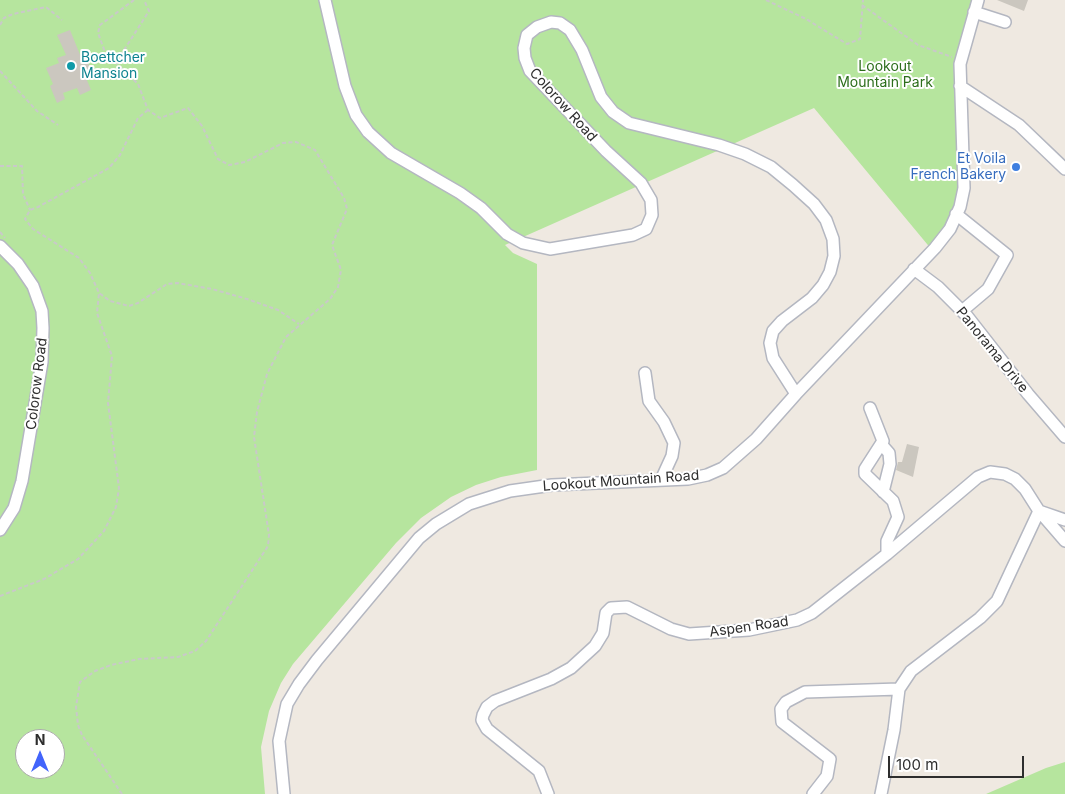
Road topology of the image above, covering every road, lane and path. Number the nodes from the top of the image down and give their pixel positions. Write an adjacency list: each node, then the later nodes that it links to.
1 (134, 0): 13 (path)
2 (144, 0): 13 (path)
3 (325, 0): 28 (street, Colorow Road)
4 (766, 0): 7 (path)
5 (863, 0): 7 (path)
6 (978, 0): 8 (street, Lookout Mountain Road)
7 (862, 5): 12 (path)
8 (974, 12): 10 (street); 15 (street, Lookout Mountain Road)
9 (62, 20): 11 (path)
10 (1005, 22)
11 (0, 25)
12 (954, 58)
13 (116, 61): 16 (path)
14 (0, 71): 17 (path)
15 (960, 86): 19 (street); 21 (street, Lookout Mountain Road)
16 (148, 110): 20 (path); 26 (path)
17 (58, 125)
18 (0, 166): 20 (path)
19 (1065, 169)
20 (30, 210): 24 (path)
21 (956, 214): 23 (street, Lookout Mountain Road); 25 (street)
22 (0, 246): 36 (street, Colorow Road)
23 (914, 269): 25 (street, Panorama Drive); 28 (street, Lookout Mountain Road)
24 (99, 293): 26 (path); 39 (path)
25 (962, 311): 30 (street, Panorama Drive)
26 (299, 324): 41 (path)
27 (645, 373): 32 (street)
28 (796, 394): 32 (street, Lookout Mountain Road)
29 (870, 408): 31 (street)
30 (1065, 437)
31 (882, 445): 33 (street); 33 (street)
32 (661, 480): 42 (street, Lookout Mountain Road)
33 (883, 492): 38 (street)
34 (1039, 511): 35 (street); 37 (street, Aspen Road); 38 (street, Aspen Road); 40 (street)
35 (1065, 520)
36 (0, 530)
37 (1065, 540)
38 (887, 554): 43 (street, Aspen Road)
39 (0, 596)
40 (899, 689): 44 (street); 45 (street)
41 (122, 794)
42 (284, 794)
43 (548, 794)
44 (813, 794)
45 (881, 794)

